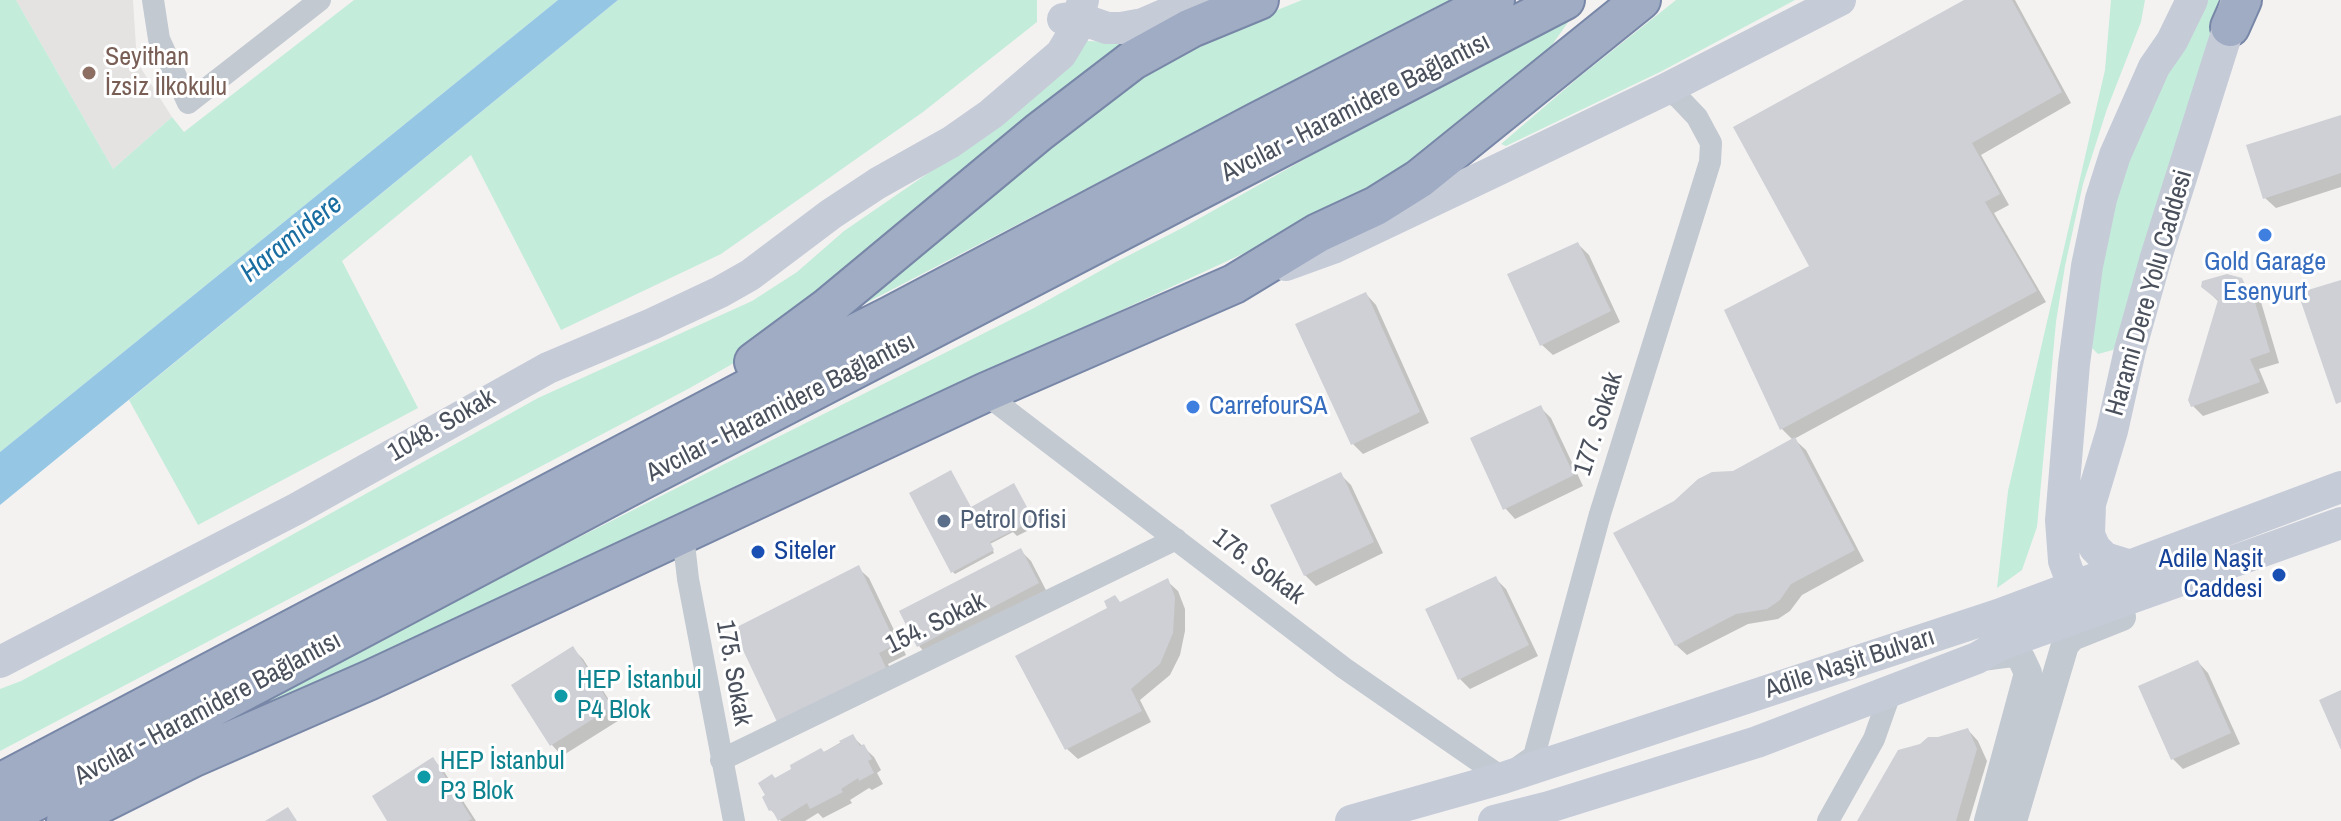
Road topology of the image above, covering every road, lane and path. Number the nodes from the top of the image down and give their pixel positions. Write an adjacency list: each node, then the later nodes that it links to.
1 (153, 0): 2 (street)
2 (320, 0)
3 (1198, 0): 11 (main road)
4 (1259, 0): 22 (highway)
5 (1495, 0): 22 (highway, Avcılar - Haramidere Bağlantısı)
6 (1565, 0): 40 (highway, Avcılar - Haramidere Bağlantısı)
7 (1641, 0): 15 (highway)
8 (1840, 0): 14 (main road)
9 (2168, 0): 13 (main road)
10 (2192, 0): 13 (main road, Harami Dere Yolu Caddesi)
11 (1074, 9): 31 (main road, 1048. Sokak)
12 (2236, 9): 17 (main road, Harami Dere Yolu Caddesi)
13 (2154, 67): 16 (main road, Harami Dere Yolu Caddesi)
14 (1664, 90): 15 (main road); 37 (street, 177. Sokak)
15 (1234, 284): 18 (highway)
16 (2080, 332): 17 (main road); 20 (main road, Harami Dere Yolu Caddesi)
17 (2130, 350): 25 (main road, Harami Dere Yolu Caddesi)
18 (984, 393): 23 (highway); 24 (street, 176. Sokak)
19 (2341, 487): 25 (main road, Adile Naşit Bulvarı)
20 (2062, 511): 27 (main road); 29 (main road)
21 (2341, 523): 26 (main road, Adile Naşit Bulvarı)
22 (486, 526): 34 (highway, Avcılar - Haramidere Bağlantısı)
23 (683, 535): 32 (highway); 35 (street, 175. Sokak)
24 (1176, 539): 35 (street, 154. Sokak); 37 (street, 176. Sokak)
25 (2131, 566): 27 (main road, Adile Naşit Bulvarı)
26 (2196, 576): 28 (main road, Adile Naşit Bulvarı); 47 (street)
27 (2074, 588): 28 (main road); 29 (main road, Adile Naşit Bulvarı)
28 (2101, 610): 30 (main road, Adile Naşit Bulvarı)
29 (1967, 626): 37 (main road, Adile Naşit Bulvarı)
30 (1977, 658): 33 (main road, Adile Naşit Bulvarı); 46 (street)
31 (0, 662)
32 (370, 680): 41 (highway); 42 (highway)
33 (1891, 691): 39 (main road, Adile Naşit Bulvarı); 45 (street)
34 (67, 747): 36 (highway); 38 (highway, Avcılar - Haramidere Bağlantısı)
35 (721, 760): 43 (street, 175. Sokak)
36 (0, 766)
37 (1503, 778): 39 (main road); 44 (main road, Adile Naşit Bulvarı)
38 (0, 783)
39 (1508, 819)
40 (0, 820)
41 (66, 821)
42 (112, 821)
43 (734, 821)
44 (1351, 821)
45 (1828, 821)
46 (1988, 821)
47 (2013, 821)

